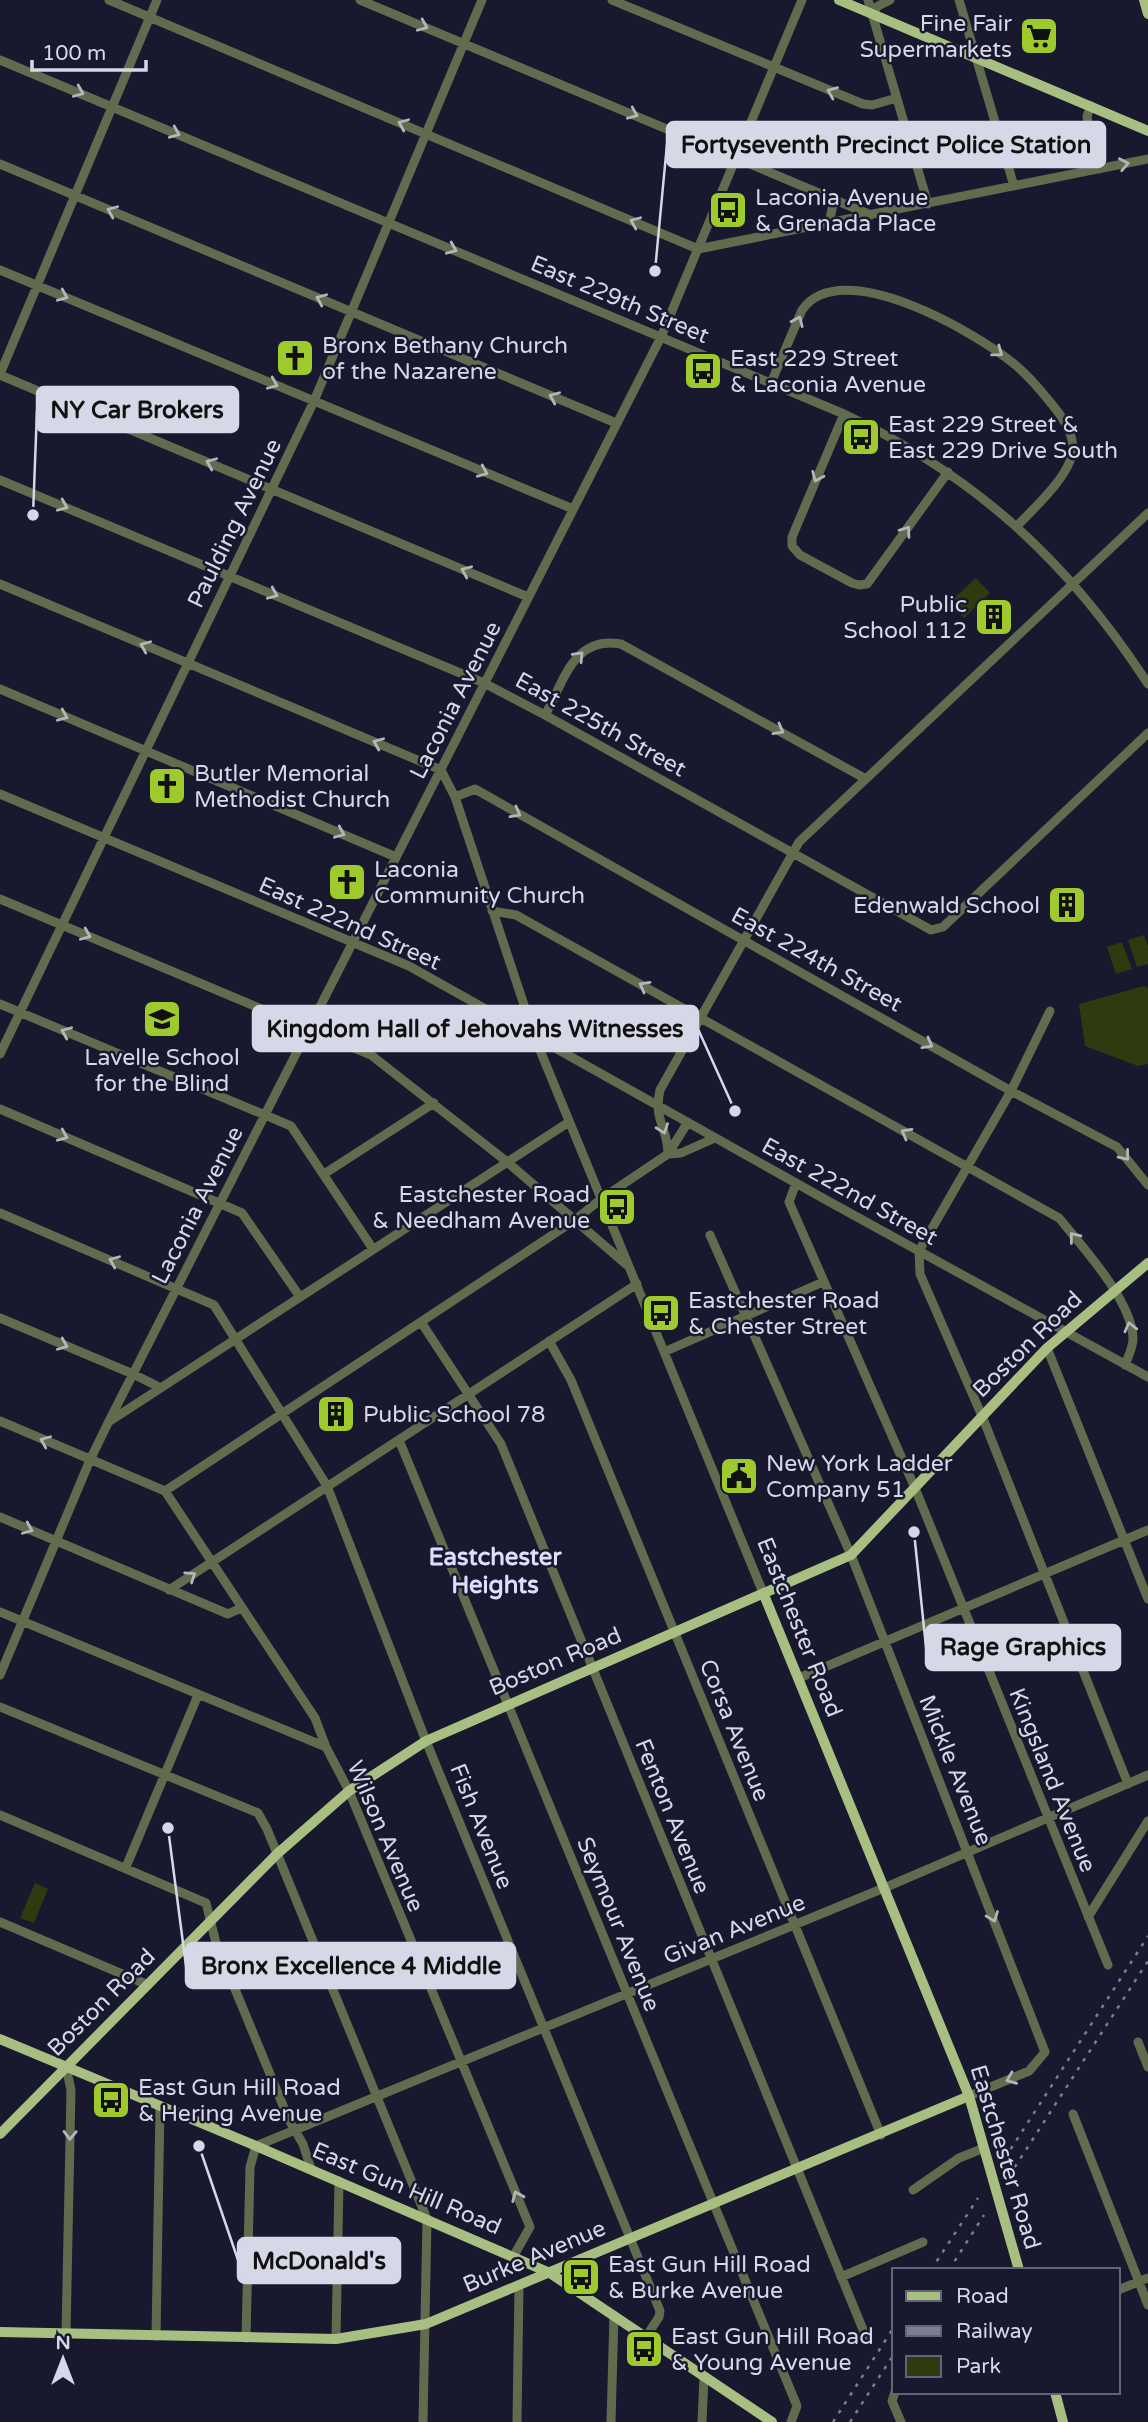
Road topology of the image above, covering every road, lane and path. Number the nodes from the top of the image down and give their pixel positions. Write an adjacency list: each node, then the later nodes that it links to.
1 (109, 0): 14 (street)
2 (157, 0): 14 (street)
3 (360, 0): 15 (street, one-way to 15)
4 (482, 0): 15 (street, Paulding Avenue)
5 (612, 0): 18 (street)
6 (802, 0): 18 (street, Laconia Avenue)
7 (839, 0): 12 (main road)
8 (868, 0): 12 (street)
9 (890, 0): 12 (street)
10 (960, 0): 16 (street)
11 (1144, 0): 13 (main road)
12 (872, 14): 16 (main road); 19 (street)
13 (1148, 14)
14 (150, 17): 21 (street); 23 (street, one-way to 14)
15 (464, 44): 23 (street, Paulding Avenue); 24 (street, one-way to 24)
16 (976, 58): 20 (main road); 28 (street)
17 (0, 60): 21 (street, East 229th Street, one-way to 21)
18 (773, 67): 19 (street, one-way to 18); 24 (street, Laconia Avenue)
19 (897, 98): 31 (street)
20 (1091, 106): 22 (main road); 27 (street)
21 (113, 107): 29 (street); 33 (street, East 229th Street, one-way to 33)
22 (1148, 131)
23 (427, 134): 33 (street, Paulding Avenue); 35 (street, one-way to 23)
24 (736, 157): 30 (street); 35 (street, Laconia Avenue)
25 (1148, 159): 27 (street, one-way to 25)
26 (0, 164): 29 (street)
27 (1099, 169): 28 (street)
28 (1014, 187): 31 (street)
29 (75, 196): 37 (street); 38 (street, one-way to 29)
30 (834, 200): 32 (street); 34 (street)
31 (928, 204): 32 (street)
32 (871, 215): 34 (street)
33 (389, 223): 38 (street, Paulding Avenue); 39 (street, East 229th Street, one-way to 39)
34 (829, 223): 35 (street)
35 (698, 249): 39 (street, Laconia Avenue)
36 (0, 270): 37 (street)
37 (37, 285): 40 (street); 42 (street, one-way to 42)
38 (352, 312): 42 (street, Paulding Avenue); 44 (street, one-way to 38)
39 (661, 337): 41 (street, East 229th Street); 44 (street, Laconia Avenue)
40 (0, 374): 47 (street, one-way to 40)
41 (771, 383): 43 (street, East 229th Street); 50 (street, one-way to 50)
42 (314, 401): 47 (street, Paulding Avenue); 48 (street, one-way to 48)
43 (844, 414): 45 (street, East 229th Street); 45 (street, one-way to 45)
44 (617, 423): 48 (street, Laconia Avenue)
45 (948, 472): 50 (street, East 229th Street)
46 (0, 480): 51 (street, East 225th Street, one-way to 51)
47 (272, 489): 51 (street, Paulding Avenue); 54 (street, one-way to 47)
48 (573, 509): 54 (street, Laconia Avenue)
49 (1148, 513): 52 (street)
50 (1017, 526): 52 (street, East 229th Street)
51 (230, 576): 55 (street, Paulding Avenue); 56 (street, East 225th Street, one-way to 56)
52 (1073, 583): 57 (street, East 229th Street); 63 (street)
53 (0, 584): 55 (street, one-way to 53)
54 (528, 597): 56 (street, Laconia Avenue)
55 (188, 663): 61 (street, Paulding Avenue); 62 (street, one-way to 55)
56 (485, 683): 59 (street, East 225th Street); 62 (street, Laconia Avenue)
57 (1148, 684)
58 (0, 689): 61 (street, one-way to 61)
59 (545, 715): 63 (street, one-way to 63); 67 (street, East 225th Street)
60 (1148, 733): 67 (street, East 225th Street)
61 (146, 750): 66 (street, Paulding Avenue); 68 (street, one-way to 68)
62 (441, 770): 65 (street, Eastchester Road); 68 (street, Laconia Avenue)
63 (866, 779): 67 (street)
64 (0, 794): 66 (street, East 222nd Street)
65 (455, 797): 70 (street, Eastchester Road); 72 (street, East 224th Street, one-way to 72)
66 (104, 838): 71 (street, Paulding Avenue); 73 (street, East 222nd Street)
67 (792, 853): 72 (street)
68 (396, 857): 73 (street, Laconia Avenue)
69 (0, 899): 71 (street)
70 (492, 911): 77 (street, one-way to 70); 79 (street, Eastchester Road)
71 (62, 925): 76 (street, Paulding Avenue); 78 (street, one-way to 78)
72 (744, 940): 77 (street); 81 (street, East 224th Street, one-way to 81)
73 (353, 942): 78 (street, Laconia Avenue); 79 (street, East 222nd Street)
74 (0, 1004): 76 (street)
75 (1050, 1011): 81 (street)
76 (19, 1013): 80 (street, Paulding Avenue); 85 (street, one-way to 76)
77 (700, 1018): 83 (street); 91 (street, one-way to 77)
78 (309, 1029): 82 (street); 85 (street, Laconia Avenue)
79 (535, 1038): 83 (street, East 222nd Street); 86 (street, Eastchester Road)
80 (0, 1054)
81 (1011, 1091): 91 (street); 94 (street, East 224th Street, one-way to 94)
82 (433, 1103): 90 (street); 92 (street)
83 (657, 1104): 87 (street, East 222nd Street); 89 (street, one-way to 89)
84 (0, 1109): 96 (street, one-way to 96)
85 (265, 1115): 92 (street); 96 (street, Laconia Avenue)
86 (569, 1122): 90 (street); 95 (street, Eastchester Road)
87 (688, 1122): 88 (street, East 222nd Street); 89 (street)
88 (715, 1138): 89 (street); 93 (street, East 222nd Street)
89 (668, 1154): 95 (street)
90 (506, 1161): 98 (street); 100 (street)
91 (966, 1167): 101 (street); 107 (street, one-way to 91)
92 (324, 1174): 100 (street)
93 (796, 1183): 101 (street, East 222nd Street); 104 (street, Kingsland Avenue)
94 (1148, 1185)
95 (601, 1199): 98 (street); 103 (street, Eastchester Road)
96 (220, 1202): 106 (street, Laconia Avenue); 108 (street)
97 (0, 1213): 106 (street, Fish Avenue, one-way to 97)
98 (575, 1220): 103 (street); 111 (street)
99 (710, 1235): 109 (street, Mickle Avenue)
100 (373, 1249): 108 (street)
101 (919, 1251): 112 (street, East 222nd Street); 123 (street)
102 (1148, 1263): 107 (main road, Boston Road)
103 (629, 1266): 105 (street, Eastchester Road)
104 (823, 1282): 109 (street); 129 (street, Kingsland Avenue)
105 (637, 1284): 114 (street); 116 (street, Eastchester Road)
106 (177, 1288): 113 (street, Fish Avenue); 118 (street, Laconia Avenue)
107 (1114, 1292): 112 (main road, Boston Road); 117 (street, one-way to 107)
108 (300, 1297): 113 (street)
109 (746, 1316): 116 (street); 135 (street, Mickle Avenue)
110 (0, 1318): 118 (street, one-way to 118)
111 (421, 1322): 121 (street, Fenton Avenue); 122 (street)
112 (1064, 1332): 115 (main road, Boston Road); 117 (street, East 222nd Street)
113 (236, 1339): 120 (street); 122 (street, Fish Avenue)
114 (548, 1341): 121 (street); 145 (street, Corsa Avenue)
115 (1047, 1348): 123 (main road, Boston Road); 133 (street)
116 (664, 1352): 139 (street, Eastchester Road)
117 (1125, 1365): 119 (street, East 222nd Street)
118 (133, 1374): 120 (street); 125 (street, Laconia Avenue)
119 (1148, 1377)
120 (161, 1388): 125 (street)
121 (467, 1395): 126 (street); 147 (street, Fenton Avenue)
122 (282, 1412): 128 (street, Fish Avenue); 130 (street)
123 (982, 1416): 129 (main road, Boston Road); 137 (street)
124 (0, 1422): 127 (street, one-way to 124)
125 (108, 1423): 127 (street, Laconia Avenue)
126 (399, 1440): 128 (street); 151 (street, Seymour Avenue)
127 (90, 1460): 130 (street); 134 (street, Laconia Avenue)
128 (327, 1486): 136 (street); 153 (street, Fish Avenue)
129 (915, 1488): 135 (main road, Boston Road); 142 (street, Kingsland Avenue)
130 (165, 1491): 136 (street, Wilson Avenue)
131 (0, 1517): 134 (street, one-way to 134)
132 (1148, 1530): 133 (street)
133 (1125, 1540): 137 (street); 140 (street)
134 (56, 1541): 138 (street); 144 (street, Laconia Avenue)
135 (851, 1555): 139 (main road, Boston Road); 146 (street, Mickle Avenue)
136 (212, 1562): 138 (street, one-way to 136); 141 (street, Wilson Avenue)
137 (1044, 1573): 142 (street); 157 (street)
138 (170, 1590): 141 (street)
139 (764, 1595): 145 (main road, Boston Road); 149 (main road, Eastchester Road)
140 (1148, 1599)
141 (241, 1608): 154 (street, Wilson Avenue)
142 (964, 1608): 146 (street); 160 (street, Kingsland Avenue)
143 (0, 1612): 144 (street)
144 (23, 1621): 148 (street, Laconia Avenue); 150 (street)
145 (675, 1633): 147 (main road, Boston Road); 169 (street, Corsa Avenue)
146 (885, 1642): 149 (street); 162 (street, Mickle Avenue)
147 (591, 1668): 151 (main road, Boston Road); 170 (street, Fenton Avenue)
148 (0, 1675)
149 (799, 1678): 165 (main road, Eastchester Road)
150 (198, 1695): 154 (street); 156 (street)
151 (508, 1704): 153 (main road, Boston Road); 173 (street, Seymour Avenue)
152 (0, 1707): 156 (street)
153 (426, 1741): 158 (main road, Boston Road); 174 (street, Fish Avenue)
154 (326, 1747): 158 (street, Wilson Avenue)
155 (1148, 1775): 157 (street, Givan Avenue)
156 (164, 1776): 163 (street); 164 (street)
157 (1128, 1784): 160 (street, Givan Avenue)
158 (349, 1791): 163 (main road, Boston Road); 178 (street, Wilson Avenue)
159 (0, 1815): 164 (street)
160 (1048, 1820): 162 (street, Givan Avenue); 166 (street, Kingsland Avenue)
161 (1148, 1821): 166 (street)
162 (969, 1853): 165 (street, Givan Avenue); 177 (street, Mickle Avenue, one-way to 177)
163 (277, 1854): 167 (main road, Boston Road); 181 (street)
164 (125, 1867): 167 (street)
165 (884, 1888): 169 (street, Givan Avenue); 182 (main road, Eastchester Road)
166 (1088, 1917): 171 (street, Kingsland Avenue)
167 (210, 1921): 172 (main road, Boston Road); 185 (street)
168 (0, 1922): 172 (street)
169 (794, 1925): 170 (street, Givan Avenue); 187 (street, Corsa Avenue)
170 (710, 1959): 173 (street, Givan Avenue); 191 (street, Fenton Avenue)
171 (1108, 1965)
172 (148, 1984): 179 (main road, Boston Road)
173 (627, 1994): 174 (street, Givan Avenue); 194 (street, Seymour Avenue)
174 (544, 2028): 178 (street, Givan Avenue); 196 (street, Fish Avenue)
175 (0, 2039): 179 (main road, East Gun Hill Road)
176 (1138, 2042): 180 (street)
177 (1045, 2052): 182 (street, Burke Avenue, one-way to 182)
178 (460, 2061): 181 (street, Givan Avenue); 198 (street, Wilson Avenue, one-way to 178)
179 (66, 2067): 183 (main road, East Gun Hill Road); 186 (main road, Boston Road); 209 (street, one-way to 209)
180 (1148, 2067)
181 (377, 2096): 185 (street, Givan Avenue); 195 (street)
182 (969, 2096): 187 (main road, Burke Avenue); 189 (main road, Eastchester Road)
183 (160, 2106): 188 (main road, East Gun Hill Road); 210 (street)
184 (1073, 2114): 202 (street)
185 (296, 2130): 188 (street, Givan Avenue); 190 (street)
186 (0, 2134)
187 (881, 2135): 191 (main road, Burke Avenue)
188 (256, 2146): 190 (main road, East Gun Hill Road); 213 (street)
189 (984, 2148): 193 (street); 199 (main road, Eastchester Road)
190 (311, 2169): 192 (main road, East Gun Hill Road)
191 (797, 2170): 194 (main road, Burke Avenue); 201 (street, Fenton Avenue)
192 (339, 2181): 195 (main road, East Gun Hill Road); 214 (street)
193 (913, 2190)
194 (714, 2204): 196 (main road, Burke Avenue); 224 (street, Seymour Avenue)
195 (427, 2219): 198 (main road, East Gun Hill Road); 207 (street)
196 (630, 2238): 200 (main road, Burke Avenue); 211 (street, Fish Avenue)
197 (923, 2242): 201 (street)
198 (513, 2257): 200 (main road, East Gun Hill Road)
199 (1018, 2268)
200 (550, 2273): 203 (main road, Burke Avenue); 206 (main road, East Gun Hill Road)
201 (841, 2277): 212 (street, Fenton Avenue)
202 (1144, 2280): 204 (street); 205 (street)
203 (519, 2287): 207 (main road, Burke Avenue); 220 (street)
204 (1120, 2289)
205 (1148, 2305)
206 (614, 2315): 211 (main road, East Gun Hill Road); 221 (street)
207 (426, 2324): 214 (main road, Burke Avenue); 219 (street)
208 (0, 2332): 209 (main road, Burke Avenue)
209 (65, 2333): 210 (main road, Burke Avenue)
210 (156, 2336): 213 (main road, Burke Avenue)
211 (646, 2337): 215 (main road, East Gun Hill Road)
212 (866, 2337)
213 (246, 2338): 214 (main road, Burke Avenue)
214 (336, 2339)
215 (704, 2377): 218 (main road, East Gun Hill Road); 222 (street)
216 (894, 2394): 225 (street)
217 (1056, 2394): 226 (main road)
218 (757, 2418): 223 (main road, East Gun Hill Road)
219 (423, 2422)
220 (517, 2422)
221 (611, 2422)
222 (702, 2422)
223 (772, 2422)
224 (791, 2422)
225 (901, 2422)
226 (1063, 2422)

